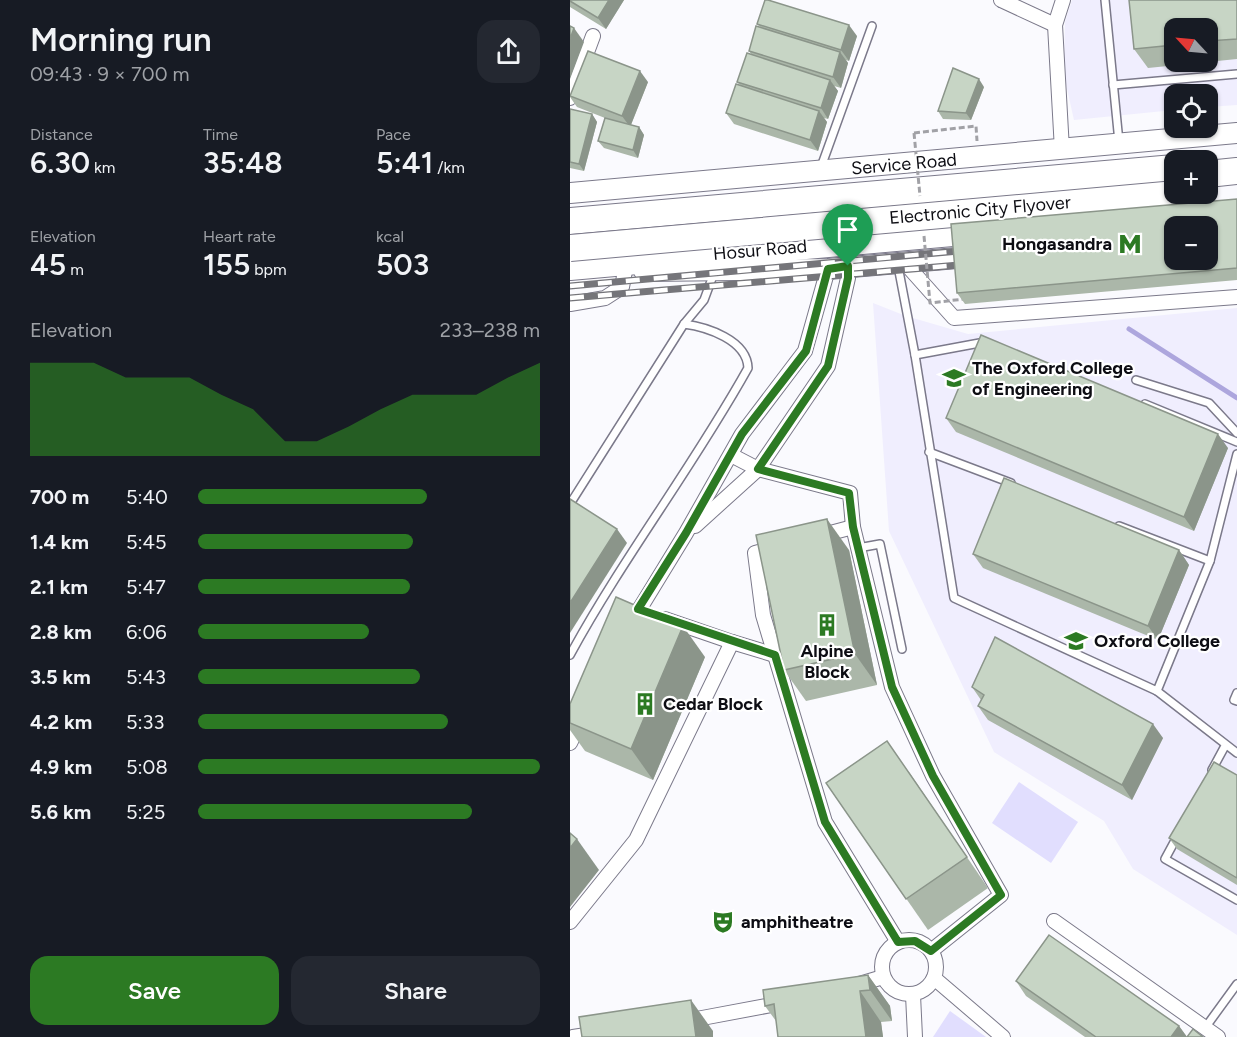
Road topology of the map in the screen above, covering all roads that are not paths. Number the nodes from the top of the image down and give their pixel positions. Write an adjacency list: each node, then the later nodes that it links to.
1 (1001, 0): 4 (street)
2 (1063, 0): 4 (street)
3 (1105, 0): 8 (lane)
4 (1055, 25): 12 (street)
5 (872, 26): 16 (lane)
6 (593, 36): 9 (street)
7 (1237, 74): 8 (lane)
8 (1113, 85): 11 (lane)
9 (570, 98)
10 (1237, 133): 11 (street, Service Road)
11 (1119, 142): 12 (street, Service Road)
12 (1062, 150): 16 (street, Service Road)
13 (1237, 163): 14 (highway)
14 (1218, 164)
15 (1164, 169): 23 (highway)
16 (820, 171): 22 (street, Service Road)
17 (1237, 171): 18 (highway)
18 (1218, 173)
19 (1164, 178): 27 (highway, Electronic City Flyover)
20 (1237, 188): 21 (highway)
21 (1218, 190)
22 (570, 193)
23 (833, 198): 26 (highway); 28 (highway)
24 (1164, 203): 29 (highway, Electronic City Flyover, bridge)
25 (1166, 204): 28 (highway, Hosur Road)
26 (570, 220)
27 (570, 231)
28 (837, 243): 33 (highway, Hosur Road)
29 (570, 248)
30 (998, 255): 31 (street)
31 (901, 263): 32 (street); 38 (street); 42 (lane)
32 (848, 266): 34 (street); 50 (street)
33 (570, 267)
34 (828, 269): 36 (street); 49 (street)
35 (625, 271): 36 (street); 37 (street); 39 (street)
36 (714, 271): 40 (lane)
37 (570, 276)
38 (1237, 297)
39 (570, 304)
40 (684, 324): 52 (lane); 64 (lane)
41 (993, 340): 42 (lane)
42 (915, 355): 47 (lane)
43 (1136, 380): 45 (lane)
44 (1141, 402): 46 (lane)
45 (1237, 433)
46 (1237, 442)
47 (929, 452): 51 (lane); 66 (lane)
48 (1237, 454): 59 (lane)
49 (731, 455): 50 (street); 55 (street)
50 (758, 469): 54 (street); 55 (street)
51 (1016, 485)
52 (570, 504)
53 (1113, 523): 59 (lane)
54 (853, 527): 56 (street); 58 (street)
55 (686, 533): 60 (street)
56 (810, 539)
57 (788, 545): 65 (street)
58 (858, 548): 63 (lane); 79 (street)
59 (1210, 561): 66 (lane)
60 (638, 609): 61 (street); 62 (street)
61 (622, 640)
62 (732, 642): 65 (street); 77 (street)
63 (902, 648)
64 (570, 655)
65 (775, 655): 78 (street)
66 (1157, 691): 71 (lane)
67 (1237, 693): 68 (lane)
68 (1237, 701)
69 (586, 712): 70 (street)
70 (570, 743)
71 (1226, 746): 72 (lane); 73 (lane)
72 (1237, 753)
73 (1209, 777)
74 (1181, 828): 75 (lane)
75 (1237, 900)
76 (1054, 921): 87 (street)
77 (570, 922)
78 (898, 942): 79 (street); 80 (street)
79 (931, 951): 81 (street)
80 (883, 977): 83 (street); 84 (street)
81 (934, 978): 84 (street); 91 (street)
82 (1237, 984): 87 (lane)
83 (842, 990)
84 (913, 995): 90 (street)
85 (797, 1000): 86 (street)
86 (668, 1024)
87 (1205, 1028): 92 (street)
88 (609, 1032): 89 (street)
89 (573, 1037)
90 (915, 1037)
91 (1003, 1037)
92 (1218, 1037)

